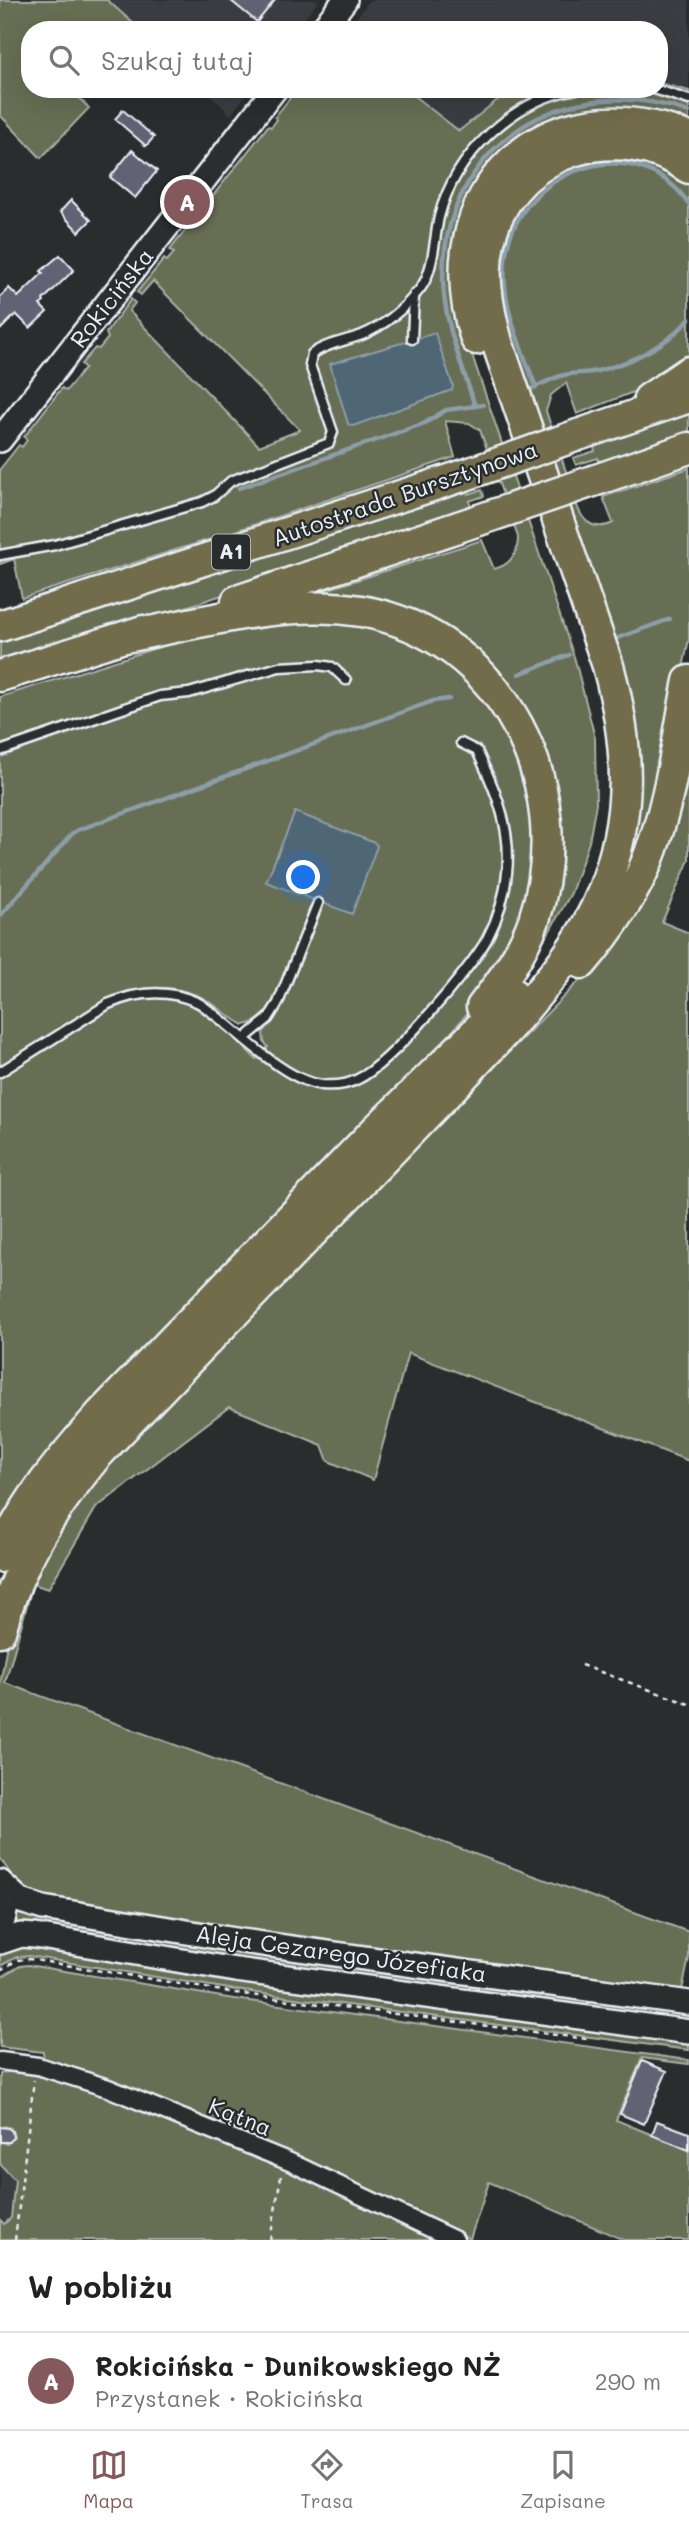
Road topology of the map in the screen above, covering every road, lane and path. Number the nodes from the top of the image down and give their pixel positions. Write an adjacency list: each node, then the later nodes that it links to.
1 (345, 0): 2 (street)
2 (329, 21)
3 (668, 93): 6 (lane)
4 (268, 98): 14 (street, Rokicińska)
5 (546, 98): 9 (lane)
6 (689, 100)
7 (689, 138): 28 (highway)
8 (689, 168): 26 (highway)
9 (414, 295): 10 (lane); 16 (lane)
10 (412, 339)
11 (689, 372): 13 (highway)
12 (689, 397): 13 (highway, Autostrada Bursztynowa / A1)
13 (591, 431): 17 (highway, Autostrada Bursztynowa / A1, bridge)
14 (0, 440)
15 (689, 448): 18 (highway, Autostrada Bursztynowa / A1, bridge)
16 (0, 555)
17 (0, 626)
18 (125, 637): 19 (highway, Autostrada Bursztynowa / A1); 28 (highway)
19 (0, 676)
20 (346, 680): 23 (lane)
21 (689, 681): 26 (highway)
22 (461, 743): 25 (lane)
23 (0, 751)
24 (318, 903): 25 (lane)
25 (245, 1038): 27 (lane)
26 (473, 1068): 30 (highway)
27 (0, 1072)
28 (377, 1129): 29 (highway)
29 (0, 1557)
30 (0, 1631)
31 (581, 1665): 32 (path)
32 (689, 1704)
33 (0, 1882): 34 (street); 37 (street, Aleja Cezarego Józefiaka)
34 (0, 1933)
35 (0, 1942): 38 (street, Aleja Cezarego Józefiaka)
36 (0, 1969): 39 (path)
37 (689, 2003)
38 (689, 2032)
39 (593, 2040)
40 (0, 2061): 41 (street, Kątna)
41 (38, 2066): 42 (street, Kątna); 43 (path)
42 (290, 2162): 44 (path); 45 (street, Kątna)
43 (15, 2240)
44 (270, 2240)
45 (455, 2240)

